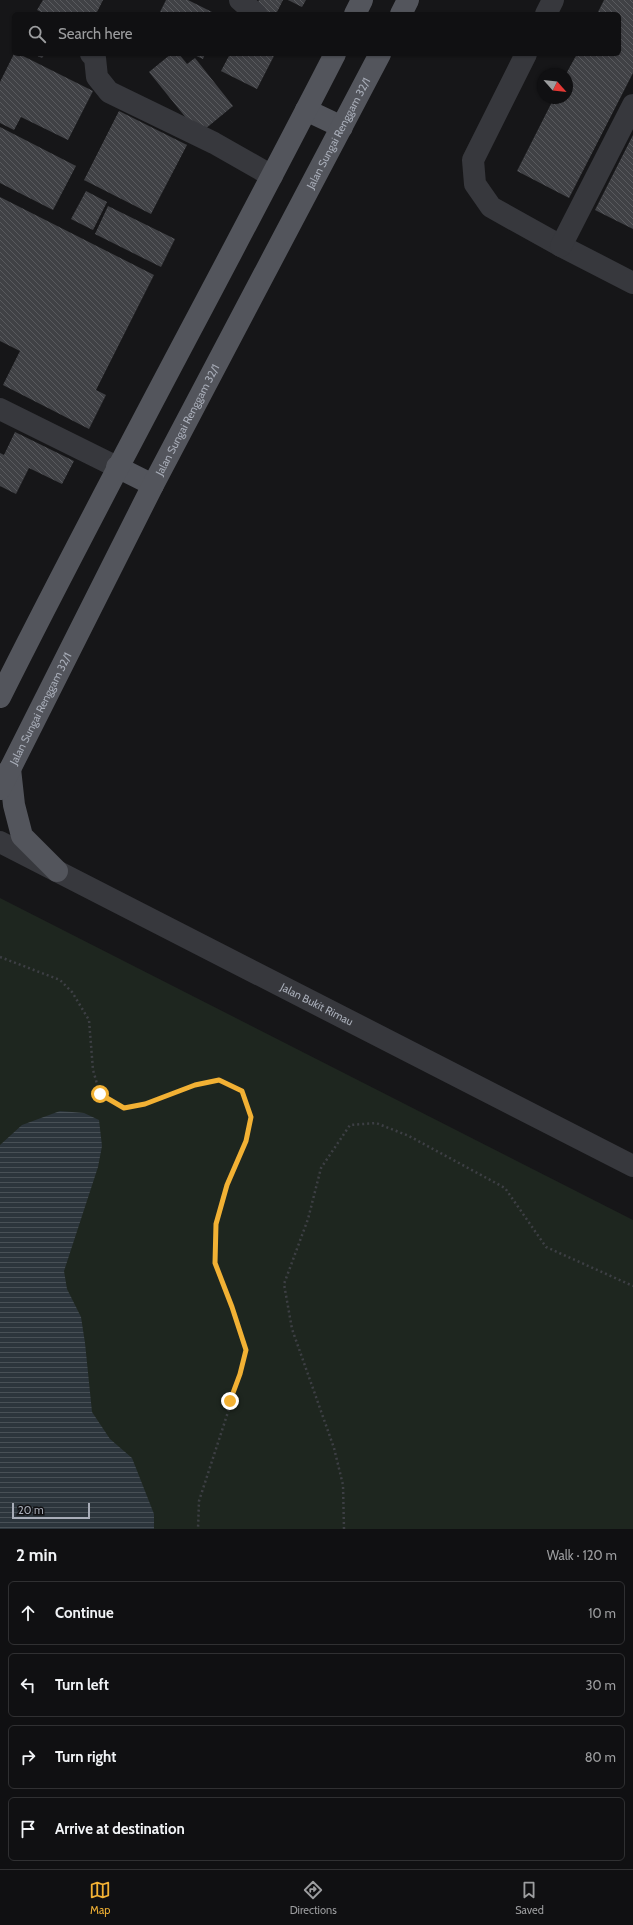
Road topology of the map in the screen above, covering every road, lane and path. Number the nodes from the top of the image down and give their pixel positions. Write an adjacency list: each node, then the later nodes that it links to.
1 (240, 0): 5 (street)
2 (362, 0): 6 (main road)
3 (408, 0): 7 (main road)
4 (553, 0): 8 (street)
5 (254, 12)
6 (356, 12)
7 (401, 12)
8 (547, 12)
9 (93, 56): 16 (street)
10 (334, 56): 14 (main road)
11 (379, 56): 15 (main road, Jalan Sungai Renggam 32/1)
12 (525, 56): 17 (street)
13 (633, 105): 17 (street)
14 (306, 110): 15 (main road); 16 (main road)
15 (342, 127): 21 (main road, Jalan Sungai Renggam 32/1)
16 (272, 176): 20 (main road)
17 (561, 246): 18 (street)
18 (633, 283)
19 (0, 409): 20 (street)
20 (117, 467): 21 (main road); 22 (main road)
21 (153, 485): 23 (main road, Jalan Sungai Renggam 32/1)
22 (3, 684)
23 (10, 769): 24 (main road, Jalan Sungai Renggam 32/1); 26 (main road)
24 (0, 789)
25 (0, 842): 26 (street, Jalan Bukit Rimau)
26 (57, 871): 28 (street, Jalan Bukit Rimau)
27 (0, 957): 30 (path)
28 (633, 1166)
29 (633, 1286): 31 (path)
30 (198, 1529)
31 (344, 1529)

